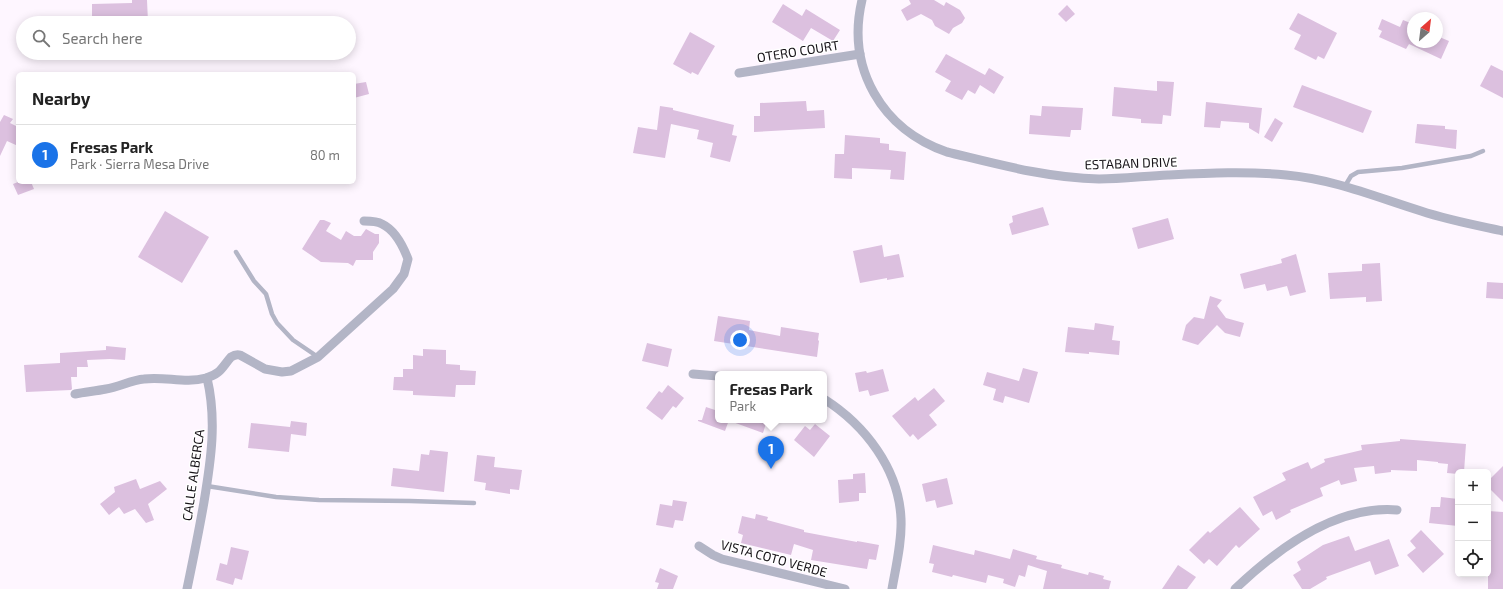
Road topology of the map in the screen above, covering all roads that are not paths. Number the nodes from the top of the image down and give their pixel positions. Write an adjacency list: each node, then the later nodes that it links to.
1 (862, 0): 2 (street, ESTABAN DRIVE)
2 (860, 54): 3 (street, OTERO COURT); 5 (street, ESTABAN DRIVE)
3 (739, 73)
4 (1483, 151): 5 (lane)
5 (1345, 186): 7 (street, ESTABAN DRIVE)
6 (364, 221): 9 (street)
7 (1503, 231)
8 (236, 252): 9 (lane)
9 (318, 357): 12 (street)
10 (693, 374): 11 (street)
11 (715, 376)
12 (206, 378): 13 (street); 15 (street, CALLE ALBERCA)
13 (75, 394)
14 (827, 401): 21 (street)
15 (207, 486): 16 (lane); 19 (street, CALLE ALBERCA)
16 (474, 503)
17 (1397, 510): 22 (street)
18 (699, 546): 20 (street, VISTA COTO VERDE)
19 (187, 589)
20 (845, 589)
21 (892, 589)
22 (1235, 589)

